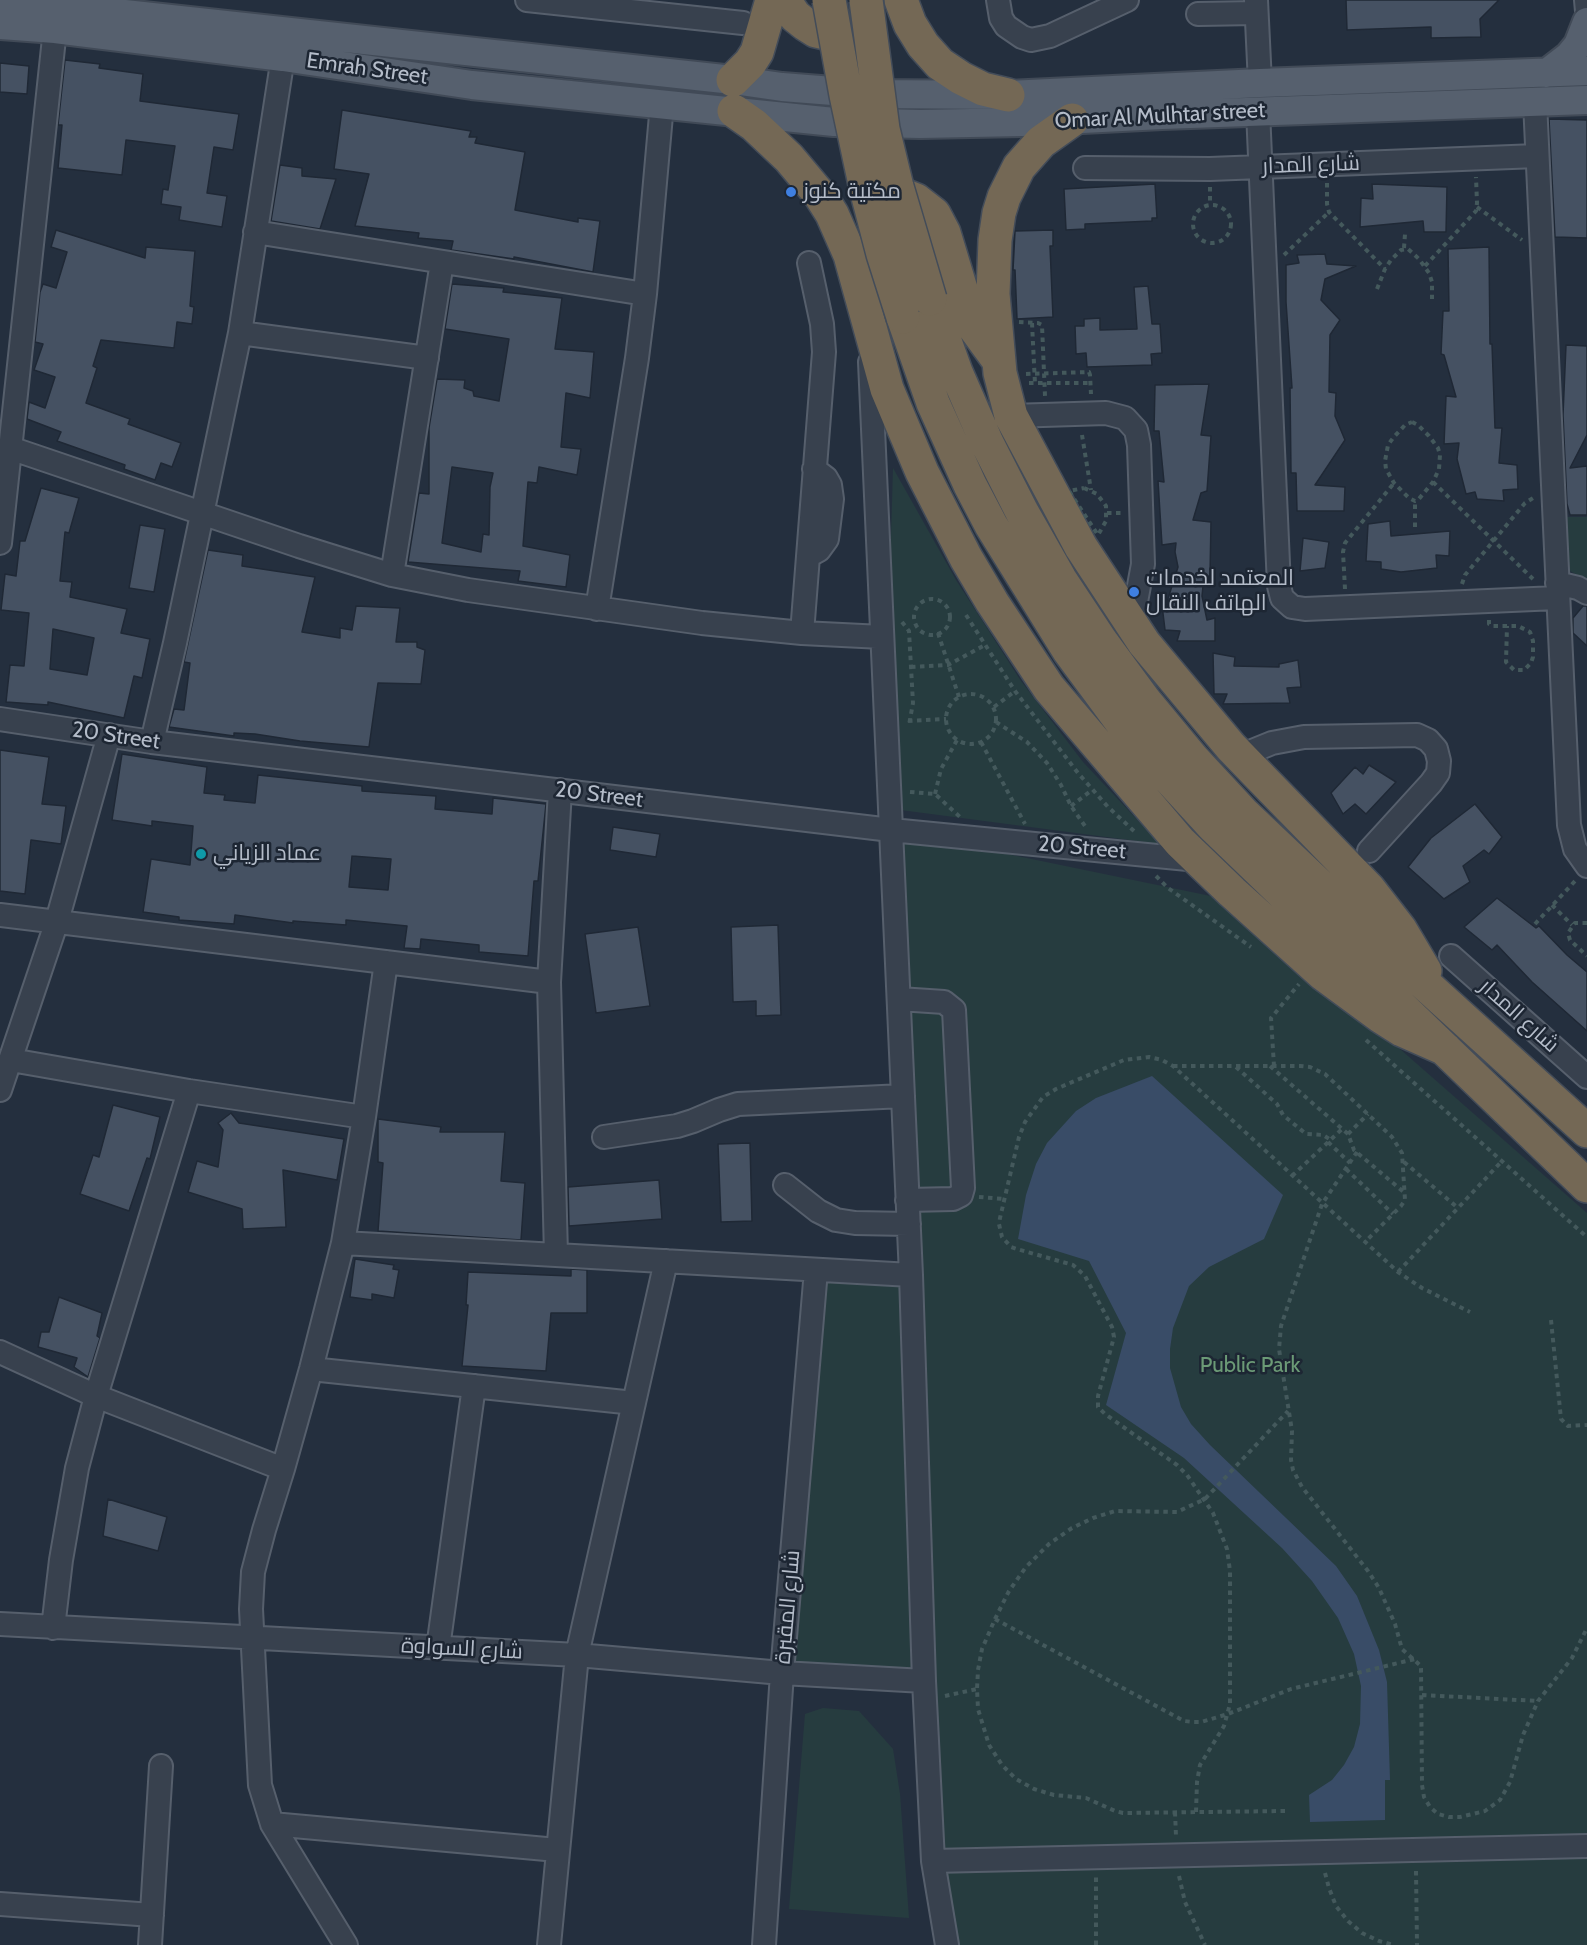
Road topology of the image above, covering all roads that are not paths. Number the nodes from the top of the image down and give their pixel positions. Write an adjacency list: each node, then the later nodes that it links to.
1 (527, 0): 12 (street)
2 (772, 0): 25 (highway)
3 (784, 0): 6 (highway)
4 (829, 0): 70 (highway, bridge)
5 (866, 0): 68 (highway, bridge)
6 (887, 0)
7 (901, 0): 24 (highway)
8 (998, 0): 9 (street)
9 (1127, 0)
10 (1586, 0): 14 (street)
11 (0, 2): 15 (main road, Emrah Street)
12 (590, 3): 18 (street)
13 (1256, 6): 16 (street); 23 (street)
14 (1587, 11)
15 (66, 12): 19 (main road, Emrah Street); 20 (main road, Emrah Street); 25 (main road, Emrah Street); 44 (street)
16 (1198, 14)
17 (1587, 22): 22 (main road)
18 (743, 23)
19 (0, 25)
20 (284, 57): 28 (main road, Emrah Street); 35 (street)
21 (1587, 71): 22 (main road, Omar Al Mulhtar street)
22 (1547, 73): 23 (main road, Omar Al Mulhtar street)
23 (1260, 83): 24 (main road, Omar Al Mulhtar street)
24 (1008, 94): 25 (main road, Omar Al Mulhtar street)
25 (734, 95): 28 (main road, Emrah Street); 30 (main road, Omar Al Mulhtar street); 34 (highway)
26 (1587, 100): 27 (main road, Omar Al Mulhtar street)
27 (1535, 102): 29 (main road, Omar Al Mulhtar street); 31 (street)
28 (662, 104): 38 (street)
29 (1258, 111): 30 (main road, Omar Al Mulhtar street); 32 (street)
30 (1072, 120): 42 (highway)
31 (1537, 156): 32 (street, شارع المدار); 48 (street)
32 (1259, 167): 33 (street, شارع المدار); 48 (street)
33 (1085, 168)
34 (838, 225): 40 (highway); 42 (highway)
35 (255, 232): 36 (street); 39 (street)
36 (442, 262): 38 (street); 41 (street)
37 (809, 262): 52 (street)
38 (645, 294): 50 (street)
39 (240, 333): 41 (street); 45 (street)
40 (874, 344): 53 (street); 61 (highway)
41 (427, 358): 47 (street)
42 (1008, 366): 43 (highway)
43 (1011, 416): 51 (highway); 51 (street)
44 (10, 448): 45 (street); 46 (street)
45 (202, 513): 47 (street); 56 (street)
46 (0, 536)
47 (392, 574): 50 (street)
48 (1556, 593): 49 (street); 62 (street)
49 (1587, 593)
50 (597, 609): 52 (street)
51 (1129, 621): 57 (highway)
52 (802, 633): 53 (street)
53 (882, 637): 59 (street)
54 (0, 718): 55 (street, 20 Street)
55 (109, 735): 56 (street, 20 Street); 64 (street)
56 (152, 742): 58 (street, 20 Street)
57 (1240, 756): 60 (street); 68 (highway)
58 (560, 790): 59 (street, 20 Street); 67 (street)
59 (891, 830): 61 (street, 20 Street); 69 (street)
60 (1369, 851)
61 (1198, 860): 70 (highway)
62 (1583, 871)
63 (0, 915): 64 (street)
64 (57, 921): 66 (street); 71 (street)
65 (1450, 956): 72 (street, شارع المدار)
66 (386, 962): 67 (street); 76 (street)
67 (549, 982): 84 (street)
68 (1435, 995): 77 (highway)
69 (899, 999): 75 (street); 81 (street)
70 (1445, 1049): 80 (highway)
71 (11, 1060): 73 (street); 74 (street)
72 (1587, 1077)
73 (0, 1090)
74 (189, 1091): 76 (street); 91 (street)
75 (903, 1096): 78 (street); 81 (street)
76 (364, 1117): 83 (street)
77 (1587, 1131)
78 (604, 1137)
79 (785, 1185): 82 (street)
80 (1587, 1186)
81 (908, 1200): 82 (street)
82 (909, 1224): 87 (street)
83 (343, 1243): 84 (street); 89 (street)
84 (556, 1255): 85 (street)
85 (666, 1262): 86 (street); 92 (street)
86 (816, 1270): 87 (street); 99 (street, شارع المقبرة)
87 (911, 1275): 100 (street)
88 (0, 1352): 91 (street)
89 (311, 1369): 90 (street); 93 (street)
90 (474, 1386): 92 (street); 97 (street)
91 (96, 1396): 93 (street); 95 (street)
92 (634, 1403): 98 (street)
93 (283, 1469): 96 (street)
94 (0, 1624): 95 (street, شارع السواوة)
95 (53, 1628): 96 (street, شارع السواوة)
96 (253, 1638): 97 (street, شارع السواوة); 102 (street)
97 (438, 1648): 98 (street, شارع السواوة)
98 (577, 1655): 99 (street, شارع السواوة); 104 (street)
99 (782, 1673): 100 (street, شارع السواوة); 111 (street, شارع المقبرة)
100 (924, 1691): 105 (street)
101 (161, 1766): 107 (street)
102 (272, 1824): 104 (street); 109 (street)
103 (1587, 1846): 105 (street)
104 (557, 1850): 110 (street)
105 (933, 1861): 112 (street)
106 (0, 1904): 107 (street)
107 (152, 1915): 108 (street)
108 (150, 1945)
109 (346, 1945)
110 (549, 1945)
111 (764, 1945)
112 (946, 1945)

